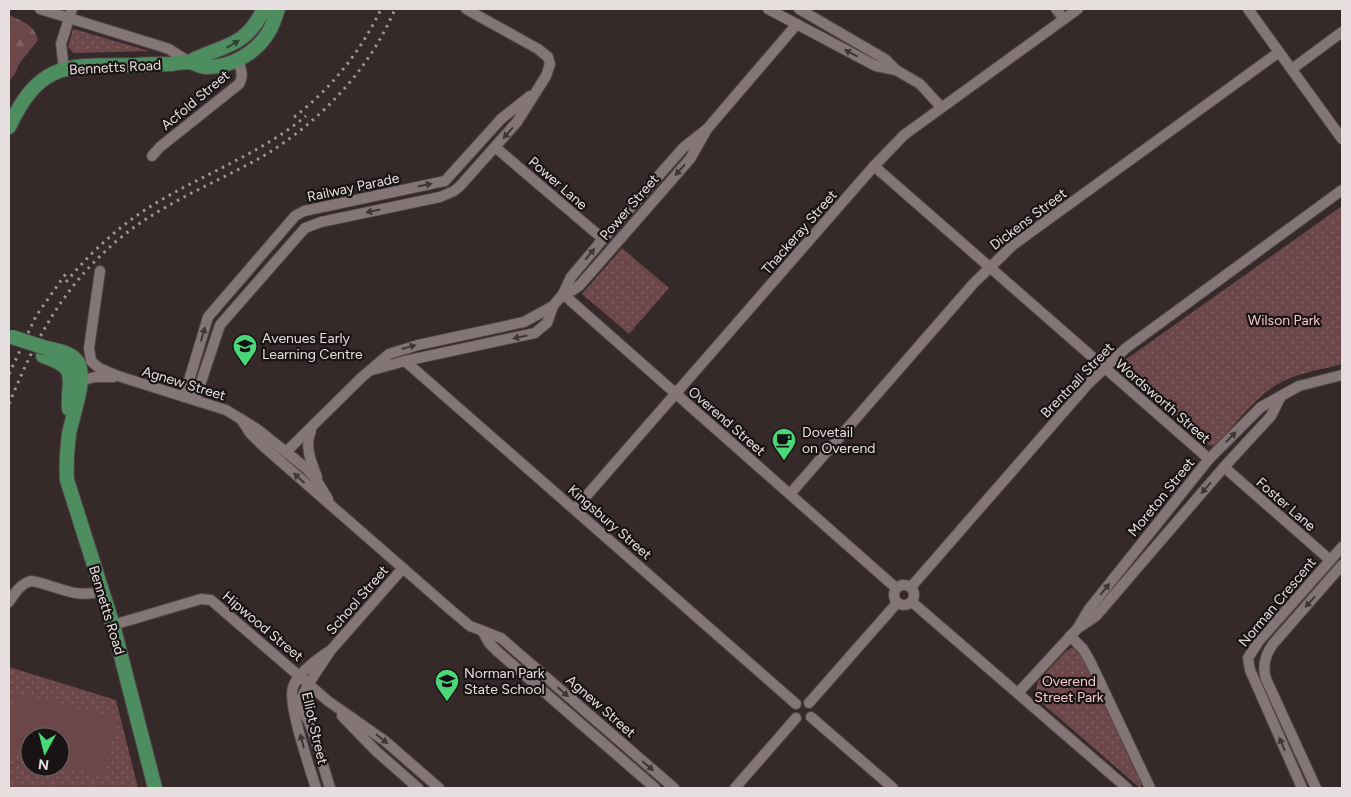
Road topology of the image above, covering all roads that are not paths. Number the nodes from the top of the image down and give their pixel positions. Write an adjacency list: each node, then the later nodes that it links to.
1 (40, 9): 10 (street, Bennetts Road)
2 (264, 9): 16 (main road, Bennetts Road, one-way to 2)
3 (278, 9): 15 (main road, Bennetts Road)
4 (466, 9): 20 (street, Railway Parade)
5 (768, 9): 12 (street)
6 (799, 9): 19 (street)
7 (1056, 9): 11 (street)
8 (1078, 9): 11 (street, Thackeray Street)
9 (1248, 9): 14 (street)
10 (70, 13): 16 (street, Bennetts Road); 17 (street)
11 (1064, 19): 21 (street, Thackeray Street)
12 (796, 24): 19 (street, one-way to 12); 23 (street, Power Street)
13 (1342, 32): 18 (street)
14 (1279, 52): 18 (street); 30 (street, Dickens Street)
15 (238, 60): 16 (main road, Bennetts Road); 26 (street, Acfold Street)
16 (189, 62): 17 (main road, Bennetts Road)
17 (64, 69): 22 (main road, Bennetts Road)
18 (1292, 69): 24 (street)
19 (896, 70): 21 (street)
20 (535, 92): 25 (street, Railway Parade, one-way to 25); 37 (street, Railway Parade, one-way to 20)
21 (941, 107): 27 (street, Thackeray Street)
22 (9, 127)
23 (707, 129): 29 (street, Power Street); 32 (street, Power Street, one-way to 32)
24 (1342, 139)
25 (495, 147): 29 (street, Power Lane); 39 (street, Railway Parade, one-way to 39)
26 (152, 156)
27 (874, 166): 30 (street, Wordsworth Street); 44 (street, Thackeray Street)
28 (1342, 190): 38 (street, Brentnall Street)
29 (602, 239): 32 (street, Power Street, one-way to 29)
30 (990, 266): 38 (street, Wordsworth Street); 55 (street, Dickens Street)
31 (100, 272): 42 (street, Agnew Street)
32 (563, 294): 33 (street, Power Street); 44 (street, Overend Street)
33 (553, 306): 36 (street, Power Street, one-way to 36); 40 (street, Power Street, one-way to 33)
34 (10, 342): 35 (main road, Bennetts Road)
35 (44, 352): 43 (main road, Bennetts Road); 50 (main road, Bennetts Road)
36 (405, 361): 40 (street, Power Street); 56 (street, Kingsbury Street)
37 (193, 366): 39 (street); 46 (street, Railway Parade)
38 (1105, 367): 52 (street, Wordsworth Street); 62 (street, Brentnall Street)
39 (204, 370): 47 (street, Railway Parade)
40 (368, 372): 49 (street, Power Street)
41 (1342, 375): 45 (street, Moreton Street)
42 (118, 376): 43 (street, Agnew Street); 46 (street, Agnew Street)
43 (80, 381): 50 (main road, Bennetts Road)
44 (676, 394): 55 (street, Overend Street); 56 (street, Thackeray Street)
45 (1281, 396): 52 (street, Moreton Street, one-way to 45); 53 (street, Moreton Street)
46 (184, 397): 47 (street, Agnew Street)
47 (195, 400): 48 (street, Agnew Street)
48 (241, 419): 51 (street, Agnew Street); 57 (street, Agnew Street, one-way to 48)
49 (313, 427): 51 (street, Power Street); 54 (street)
50 (69, 432): 64 (main road, Bennetts Road)
51 (287, 451): 54 (street, Agnew Street)
52 (1209, 459): 70 (street, Moreton Street, one-way to 52)
53 (1224, 468): 59 (street, Foster Lane); 70 (street, Moreton Street, one-way to 70)
54 (320, 487): 57 (street, Agnew Street)
55 (790, 494): 63 (street, Overend Street)
56 (575, 509): 75 (street, Kingsbury Street)
57 (336, 510): 61 (street, Agnew Street)
58 (1342, 547): 59 (street, Norman Crescent)
59 (1330, 560): 89 (street, Norman Crescent, one-way to 59)
60 (1342, 566): 90 (street, Norman Crescent, one-way to 90)
61 (403, 568): 69 (street, Agnew Street); 71 (street, School Street)
62 (911, 587): 63 (street); 66 (street)
63 (896, 588): 67 (street)
64 (102, 591): 65 (street); 68 (main road, Bennetts Road)
65 (9, 602)
66 (912, 602): 67 (street); 72 (street)
67 (897, 603): 74 (street)
68 (113, 625): 71 (street, Hipwood Street); 78 (main road, Bennetts Road)
69 (483, 632): 83 (street, Agnew Street); 84 (street, Agnew Street, one-way to 84)
70 (1074, 632): 72 (street, Moreton Street); 88 (street)
71 (304, 680): 73 (street, Hipwood Street); 79 (street, Elliot Street, one-way to 71); 80 (street, Elliot Street)
72 (1018, 692): 87 (street)
73 (328, 700): 81 (street, Hipwood Street); 82 (street, Hipwood Street, one-way to 82)
74 (810, 703): 75 (street); 76 (street)
75 (796, 704): 77 (street)
76 (811, 717): 77 (street); 86 (street)
77 (796, 718): 85 (street)
78 (155, 788)
79 (316, 788)
80 (330, 788)
81 (418, 788)
82 (439, 788)
83 (655, 788)
84 (674, 788)
85 (735, 788)
86 (892, 788)
87 (1127, 788)
88 (1150, 788)
89 (1302, 788)
90 (1316, 788)

